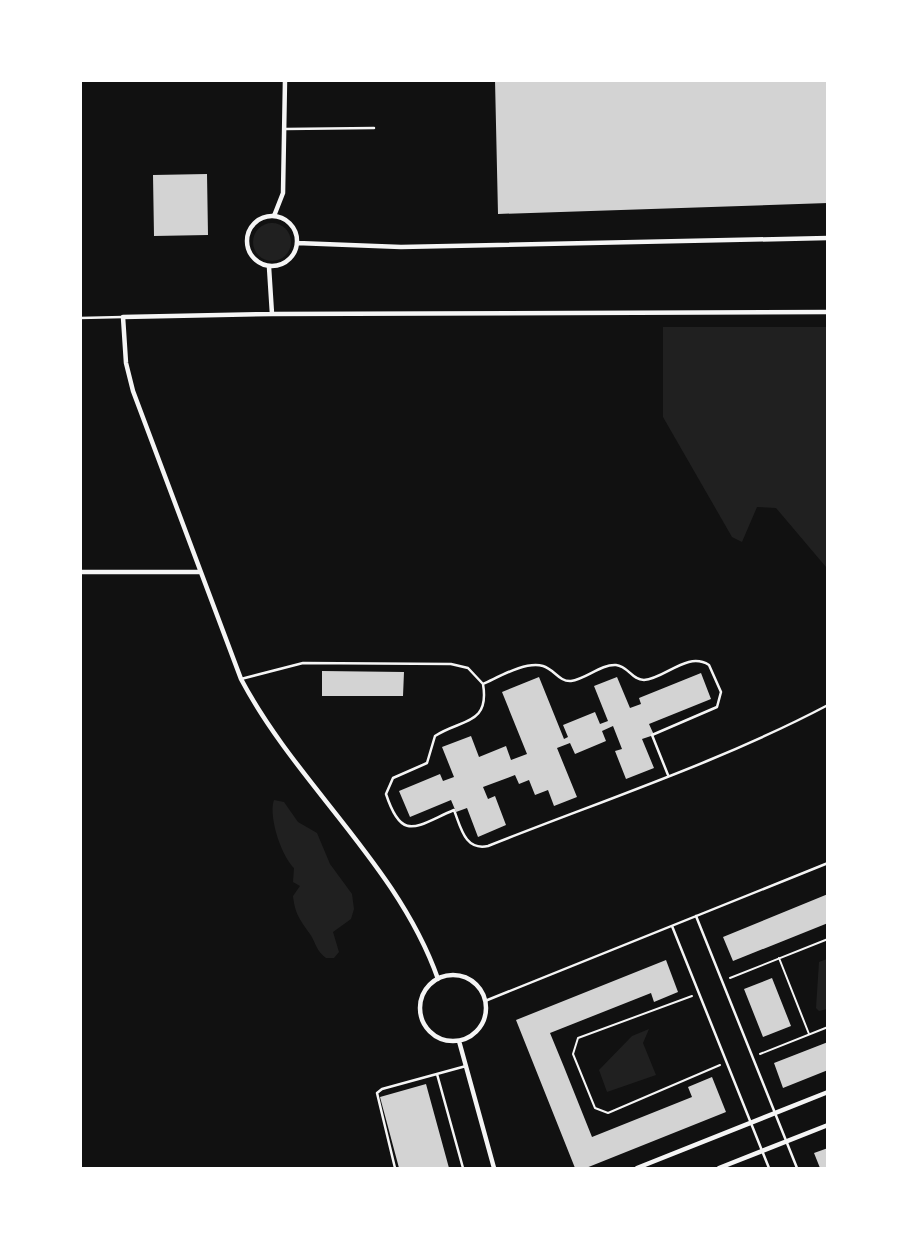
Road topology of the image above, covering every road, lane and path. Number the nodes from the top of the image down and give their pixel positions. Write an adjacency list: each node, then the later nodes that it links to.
1 (285, 80): 3 (street)
2 (374, 128): 3 (lane)
3 (285, 129): 4 (street)
4 (274, 216): 6 (street); 7 (street)
5 (828, 238): 6 (street)
6 (297, 243): 7 (street)
7 (269, 267): 9 (street)
8 (828, 313): 9 (street)
9 (272, 314): 10 (street)
10 (123, 317): 11 (lane); 13 (street)
11 (80, 318)
12 (80, 572): 13 (street)
13 (199, 572): 14 (street)
14 (241, 679): 15 (lane); 23 (street)
15 (483, 684): 17 (lane); 17 (lane)
16 (828, 705): 17 (lane)
17 (668, 775)
18 (828, 863): 19 (lane)
19 (696, 916): 20 (lane); 24 (lane)
20 (673, 926): 25 (lane); 26 (lane)
21 (828, 939): 22 (path)
22 (779, 958): 24 (path); 28 (path)
23 (438, 979): 26 (street); 29 (street)
24 (722, 981): 30 (lane)
25 (699, 993): 31 (lane); 31 (path)
26 (485, 1001): 29 (street)
27 (828, 1027): 28 (path)
28 (810, 1034): 30 (path)
29 (460, 1041): 32 (street)
30 (753, 1057): 35 (lane)
31 (727, 1062): 36 (lane)
32 (466, 1066): 33 (lane); 42 (street)
33 (437, 1074): 40 (lane); 41 (lane)
34 (828, 1092): 35 (street)
35 (775, 1113): 36 (street); 38 (lane)
36 (751, 1123): 39 (lane); 43 (street)
37 (828, 1125): 38 (street)
38 (786, 1141): 39 (street); 46 (lane)
39 (762, 1151): 44 (street); 45 (lane)
40 (395, 1168)
41 (464, 1168)
42 (494, 1168)
43 (637, 1168)
44 (719, 1168)
45 (769, 1168)
46 (797, 1168)

